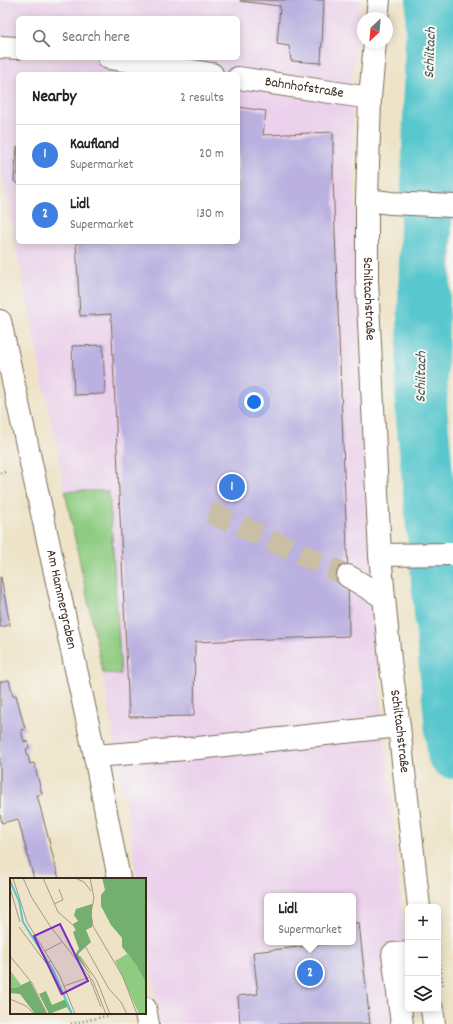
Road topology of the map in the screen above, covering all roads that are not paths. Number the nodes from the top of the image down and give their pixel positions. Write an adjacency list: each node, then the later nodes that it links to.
1 (379, 0): 2 (street)
2 (378, 12)
3 (0, 47): 4 (street)
4 (16, 48)
5 (374, 48): 9 (street, Schiltachstraße)
6 (122, 60): 7 (street)
7 (199, 72)
8 (240, 78): 9 (street, Bahnhofstraße)
9 (370, 98): 10 (street, Schiltachstraße)
10 (367, 200): 11 (street); 14 (street, Schiltachstraße)
11 (452, 206)
12 (0, 321): 18 (street, Am Hammergraben)
13 (453, 554): 14 (street)
14 (380, 555): 16 (street, Schiltachstraße)
15 (348, 576): 16 (street)
16 (384, 597): 17 (street, Schiltachstraße)
17 (399, 726): 18 (street); 20 (street, Schiltachstraße)
18 (95, 756): 19 (street, Am Hammergraben)
19 (120, 878)
20 (419, 904)
21 (405, 953): 25 (street)
22 (432, 1012): 26 (street)
23 (146, 1013): 24 (street)
24 (148, 1024)
25 (402, 1024)
26 (434, 1024)

